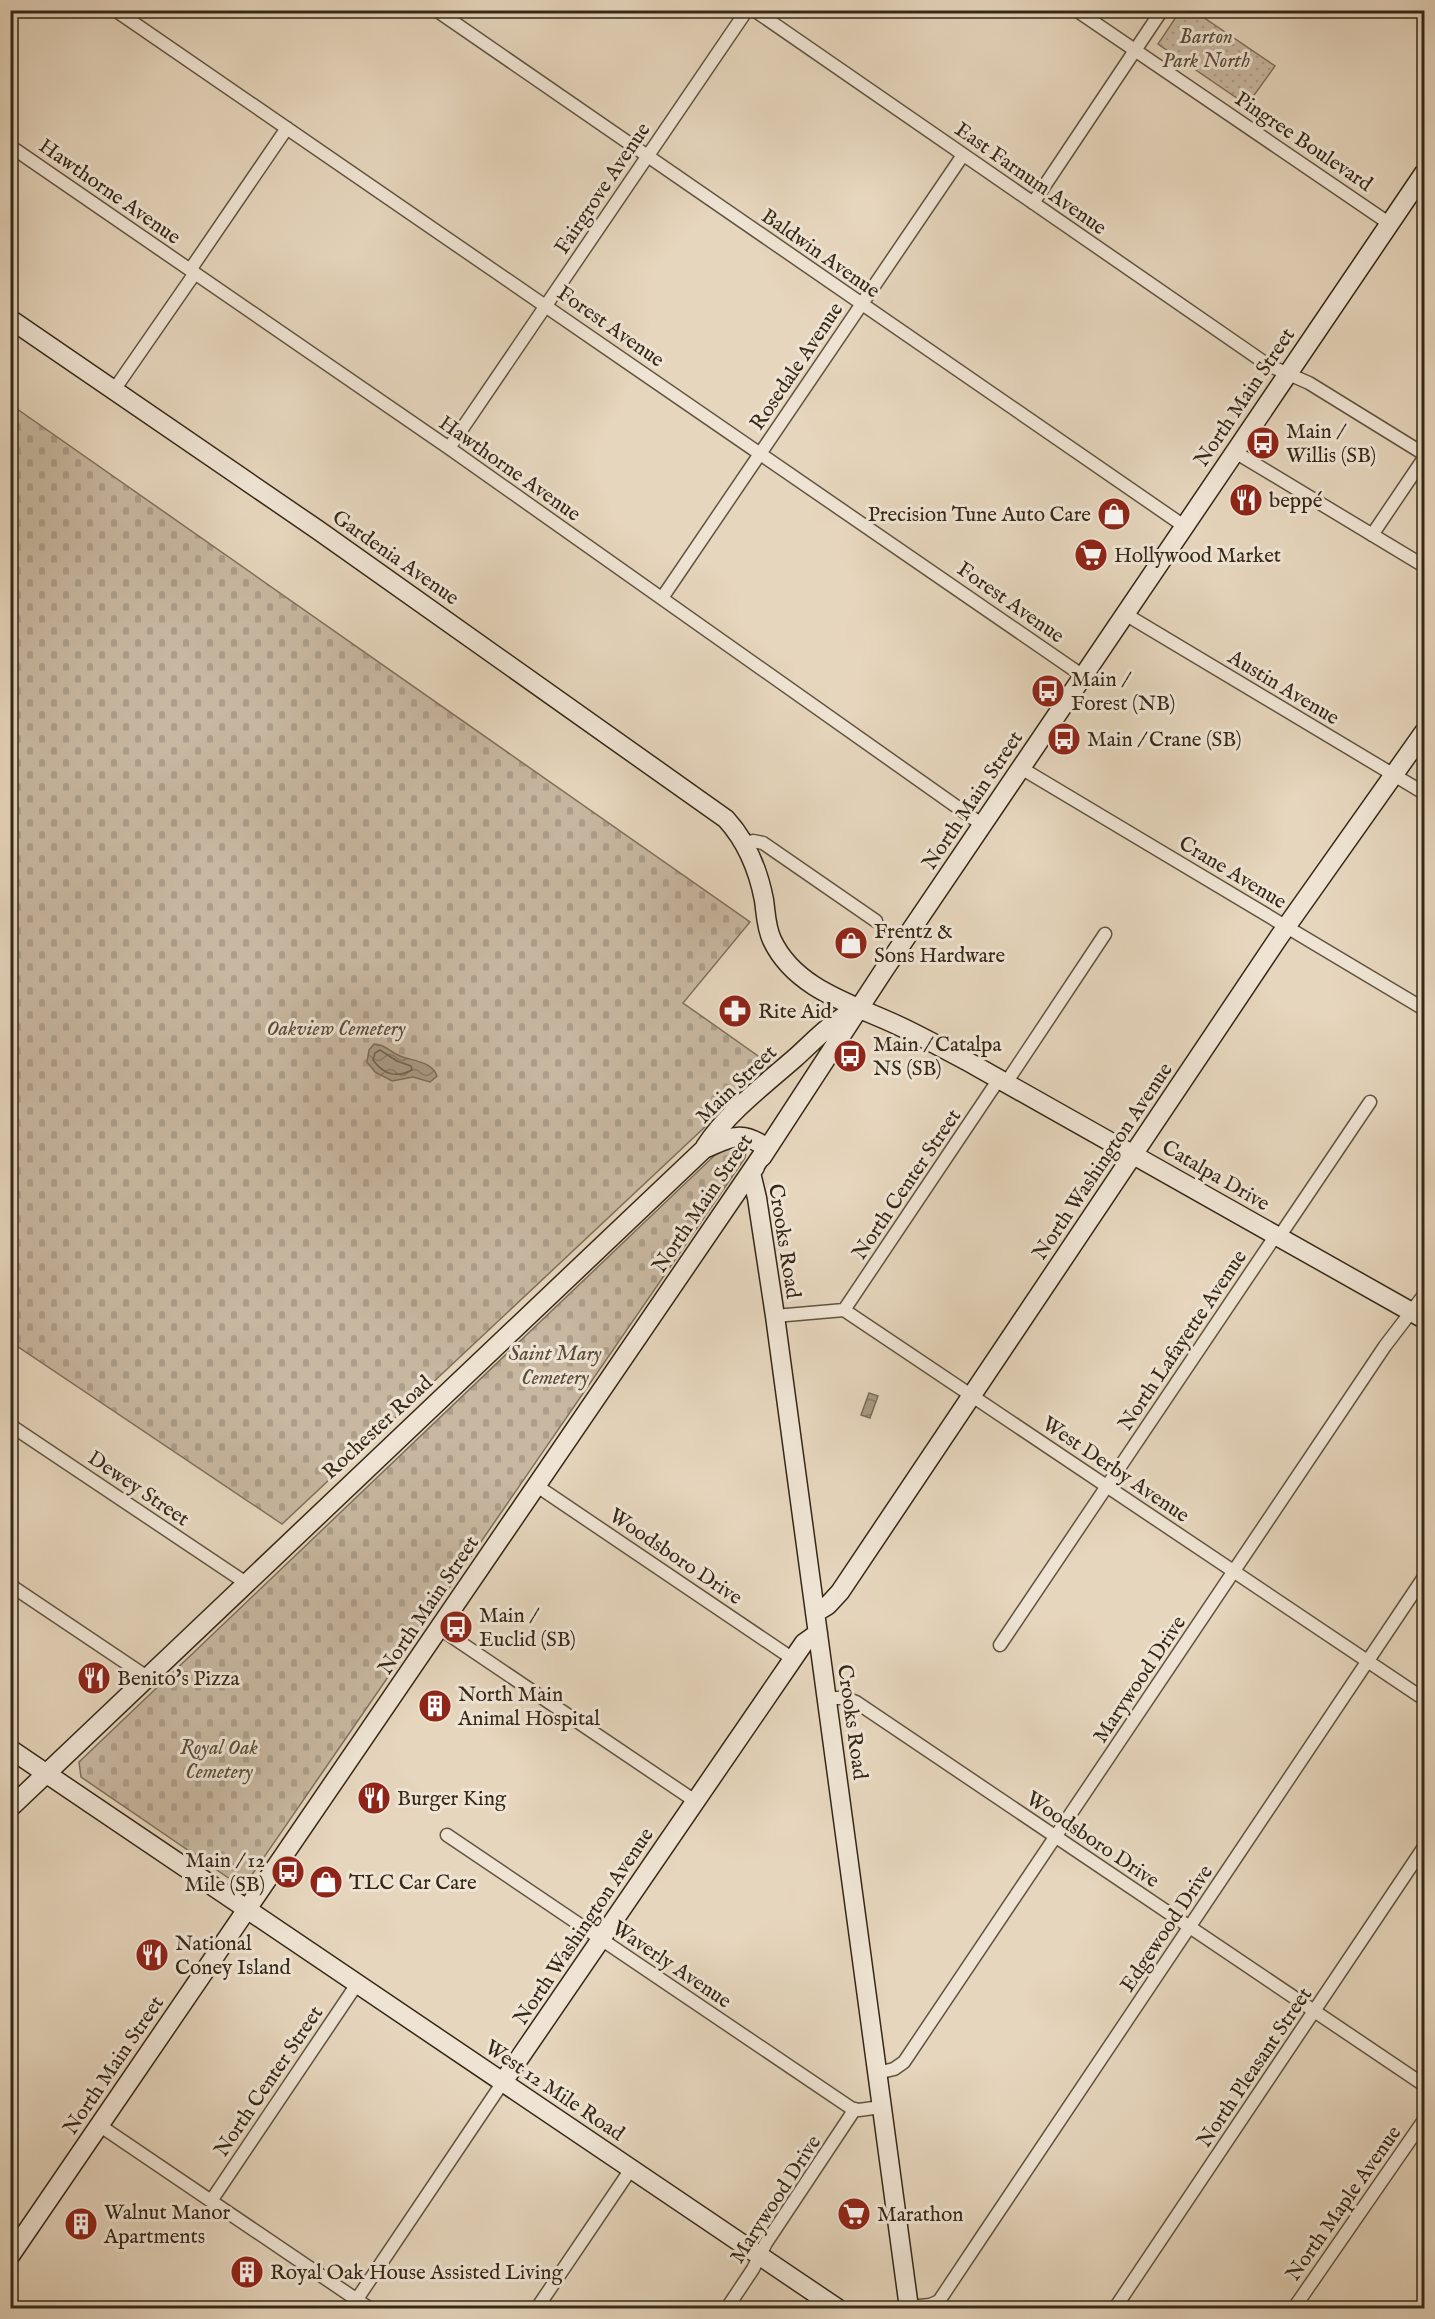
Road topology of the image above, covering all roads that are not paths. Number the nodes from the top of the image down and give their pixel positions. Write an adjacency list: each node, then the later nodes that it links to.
1 (115, 10): 8 (street, Forest Avenue)
2 (436, 10): 11 (street, Baldwin Avenue)
3 (747, 10): 11 (street, Fairgrove Avenue)
4 (754, 10): 10 (street, East Farnum Avenue)
5 (1076, 10): 7 (street, Pingree Boulevard)
6 (1162, 10): 7 (street)
7 (1135, 50): 13 (street); 14 (street, Pingree Boulevard)
8 (286, 128): 15 (street); 17 (street, Forest Avenue)
9 (10, 146): 15 (street, Hawthorne Avenue)
10 (963, 155): 13 (street, East Farnum Avenue); 16 (street, Rosedale Avenue)
11 (647, 156): 16 (street, Baldwin Avenue); 17 (street, Fairgrove Avenue)
12 (1425, 173): 14 (main road, North Main Street)
13 (1033, 204): 19 (street, East Farnum Avenue)
14 (1390, 224): 19 (main road, North Main Street)
15 (193, 272): 20 (street); 21 (street, Hawthorne Avenue)
16 (862, 304): 23 (street, Rosedale Avenue); 25 (street, Baldwin Avenue)
17 (546, 305): 21 (street, Fairgrove Avenue); 23 (street, Forest Avenue)
18 (10, 320): 20 (main road, Gardenia Avenue)
19 (1288, 373): 22 (main road, North Main Street); 24 (street, East Farnum Avenue)
20 (114, 390): 36 (main road, Gardenia Avenue)
21 (449, 448): 28 (street, Hawthorne Avenue)
22 (1235, 452): 25 (main road, North Main Street); 26 (street)
23 (760, 453): 28 (street, Rosedale Avenue); 30 (street, Forest Avenue)
24 (1425, 456): 26 (street)
25 (1184, 526): 29 (main road, North Main Street)
26 (1372, 535): 27 (street)
27 (1425, 566)
28 (662, 598): 35 (street, Hawthorne Avenue)
29 (1125, 614): 30 (main road, North Main Street); 33 (street, Austin Avenue)
30 (1083, 676): 32 (main road, North Main Street)
31 (1425, 732): 33 (main road, North Washington Avenue)
32 (1022, 768): 35 (main road, North Main Street); 38 (street, Crane Avenue)
33 (1394, 775): 34 (street, Austin Avenue); 38 (main road, North Washington Avenue)
34 (1425, 793)
35 (984, 826): 40 (main road, North Main Street)
36 (745, 843): 37 (street); 40 (main road, Gardenia Avenue)
37 (876, 921)
38 (1287, 927): 41 (street, Crane Avenue); 47 (main road, North Washington Avenue)
39 (1105, 934): 43 (street, North Center Street)
40 (858, 1008): 42 (main road, Gardenia Avenue); 45 (main road, North Main Street); 46 (main road, Main Street)
41 (1425, 1009)
42 (953, 1053): 43 (main road, Catalpa Drive)
43 (1003, 1081): 47 (main road, Catalpa Drive); 51 (street, North Center Street)
44 (1370, 1101): 49 (street, North Lafayette Avenue)
45 (767, 1148): 46 (main road, Rochester Road); 48 (main road, Crooks Road)
46 (704, 1149): 60 (main road, Rochester Road)
47 (1133, 1154): 49 (main road, Catalpa Drive); 54 (main road, North Washington Avenue)
48 (751, 1173): 53 (main road, Crooks Road); 56 (main road, North Main Street)
49 (1277, 1236): 52 (main road, Catalpa Drive); 57 (street, North Lafayette Avenue)
50 (1425, 1295): 52 (street, Marywood Drive)
51 (844, 1310): 53 (street); 54 (street, West Derby Avenue)
52 (1418, 1315): 58 (street, Marywood Drive)
53 (775, 1316): 62 (main road, Crooks Road)
54 (972, 1396): 57 (street, West Derby Avenue); 62 (main road, North Washington Avenue)
55 (10, 1425): 60 (street, Dewey Street)
56 (537, 1486): 63 (main road, North Main Street); 66 (street, Woodsboro Drive)
57 (1107, 1486): 58 (street, West Derby Avenue); 65 (street, North Lafayette Avenue)
58 (1234, 1572): 67 (street, West Derby Avenue); 76 (street, Marywood Drive)
59 (1425, 1577): 67 (street, Edgewood Drive)
60 (246, 1583): 68 (main road, Rochester Road)
61 (10, 1585): 68 (street)
62 (815, 1613): 64 (main road, Crooks Road)
63 (439, 1628): 73 (street); 78 (main road, North Main Street)
64 (818, 1634): 66 (main road, North Washington Avenue); 69 (main road, Crooks Road)
65 (1000, 1645)
66 (793, 1659): 73 (main road, North Washington Avenue)
67 (1368, 1662): 70 (street, West Derby Avenue); 79 (street, Edgewood Drive)
68 (147, 1677): 72 (main road, Rochester Road)
69 (826, 1698): 76 (street, Woodsboro Drive); 83 (main road, Crooks Road)
70 (1425, 1699)
71 (10, 1749): 72 (main road, West 12 Mile Road)
72 (47, 1773): 74 (main road, Rochester Road); 78 (main road, West 12 Mile Road)
73 (695, 1801): 80 (main road, North Washington Avenue)
74 (10, 1808)
75 (447, 1835): 80 (street, Waverly Avenue)
76 (1056, 1838): 79 (street, Woodsboro Drive); 83 (street, Marywood Drive)
77 (1425, 1847): 82 (street, North Pleasant Street)
78 (246, 1909): 81 (main road, West 12 Mile Road); 89 (main road, North Main Street)
79 (1190, 1927): 82 (street, Woodsboro Drive); 95 (street, Edgewood Drive)
80 (601, 1938): 84 (main road, North Washington Avenue); 87 (street, Waverly Avenue)
81 (357, 1984): 84 (main road, West 12 Mile Road); 91 (street, North Center Street)
82 (1315, 2011): 85 (street, Woodsboro Drive); 101 (street, North Pleasant Street)
83 (877, 2073): 86 (main road, Crooks Road)
84 (503, 2082): 90 (main road, West 12 Mile Road); 94 (street, North Washington Avenue)
85 (1425, 2085)
86 (881, 2107): 87 (street); 100 (main road, Crooks Road)
87 (855, 2109): 93 (street, Marywood Drive)
88 (1425, 2120): 102 (street, North Maple Avenue)
89 (99, 2125): 91 (street); 92 (main road, North Main Street)
90 (631, 2169): 93 (main road, West 12 Mile Road); 97 (street)
91 (211, 2201): 94 (street)
92 (10, 2256)
93 (760, 2256): 98 (street, Marywood Drive); 99 (main road, West 12 Mile Road)
94 (354, 2305): 96 (street)
95 (938, 2305): 100 (street, Edgewood Drive)
96 (369, 2308)
97 (537, 2308)
98 (727, 2308)
99 (837, 2308)
100 (909, 2308)
101 (1115, 2308)
102 (1294, 2308)

